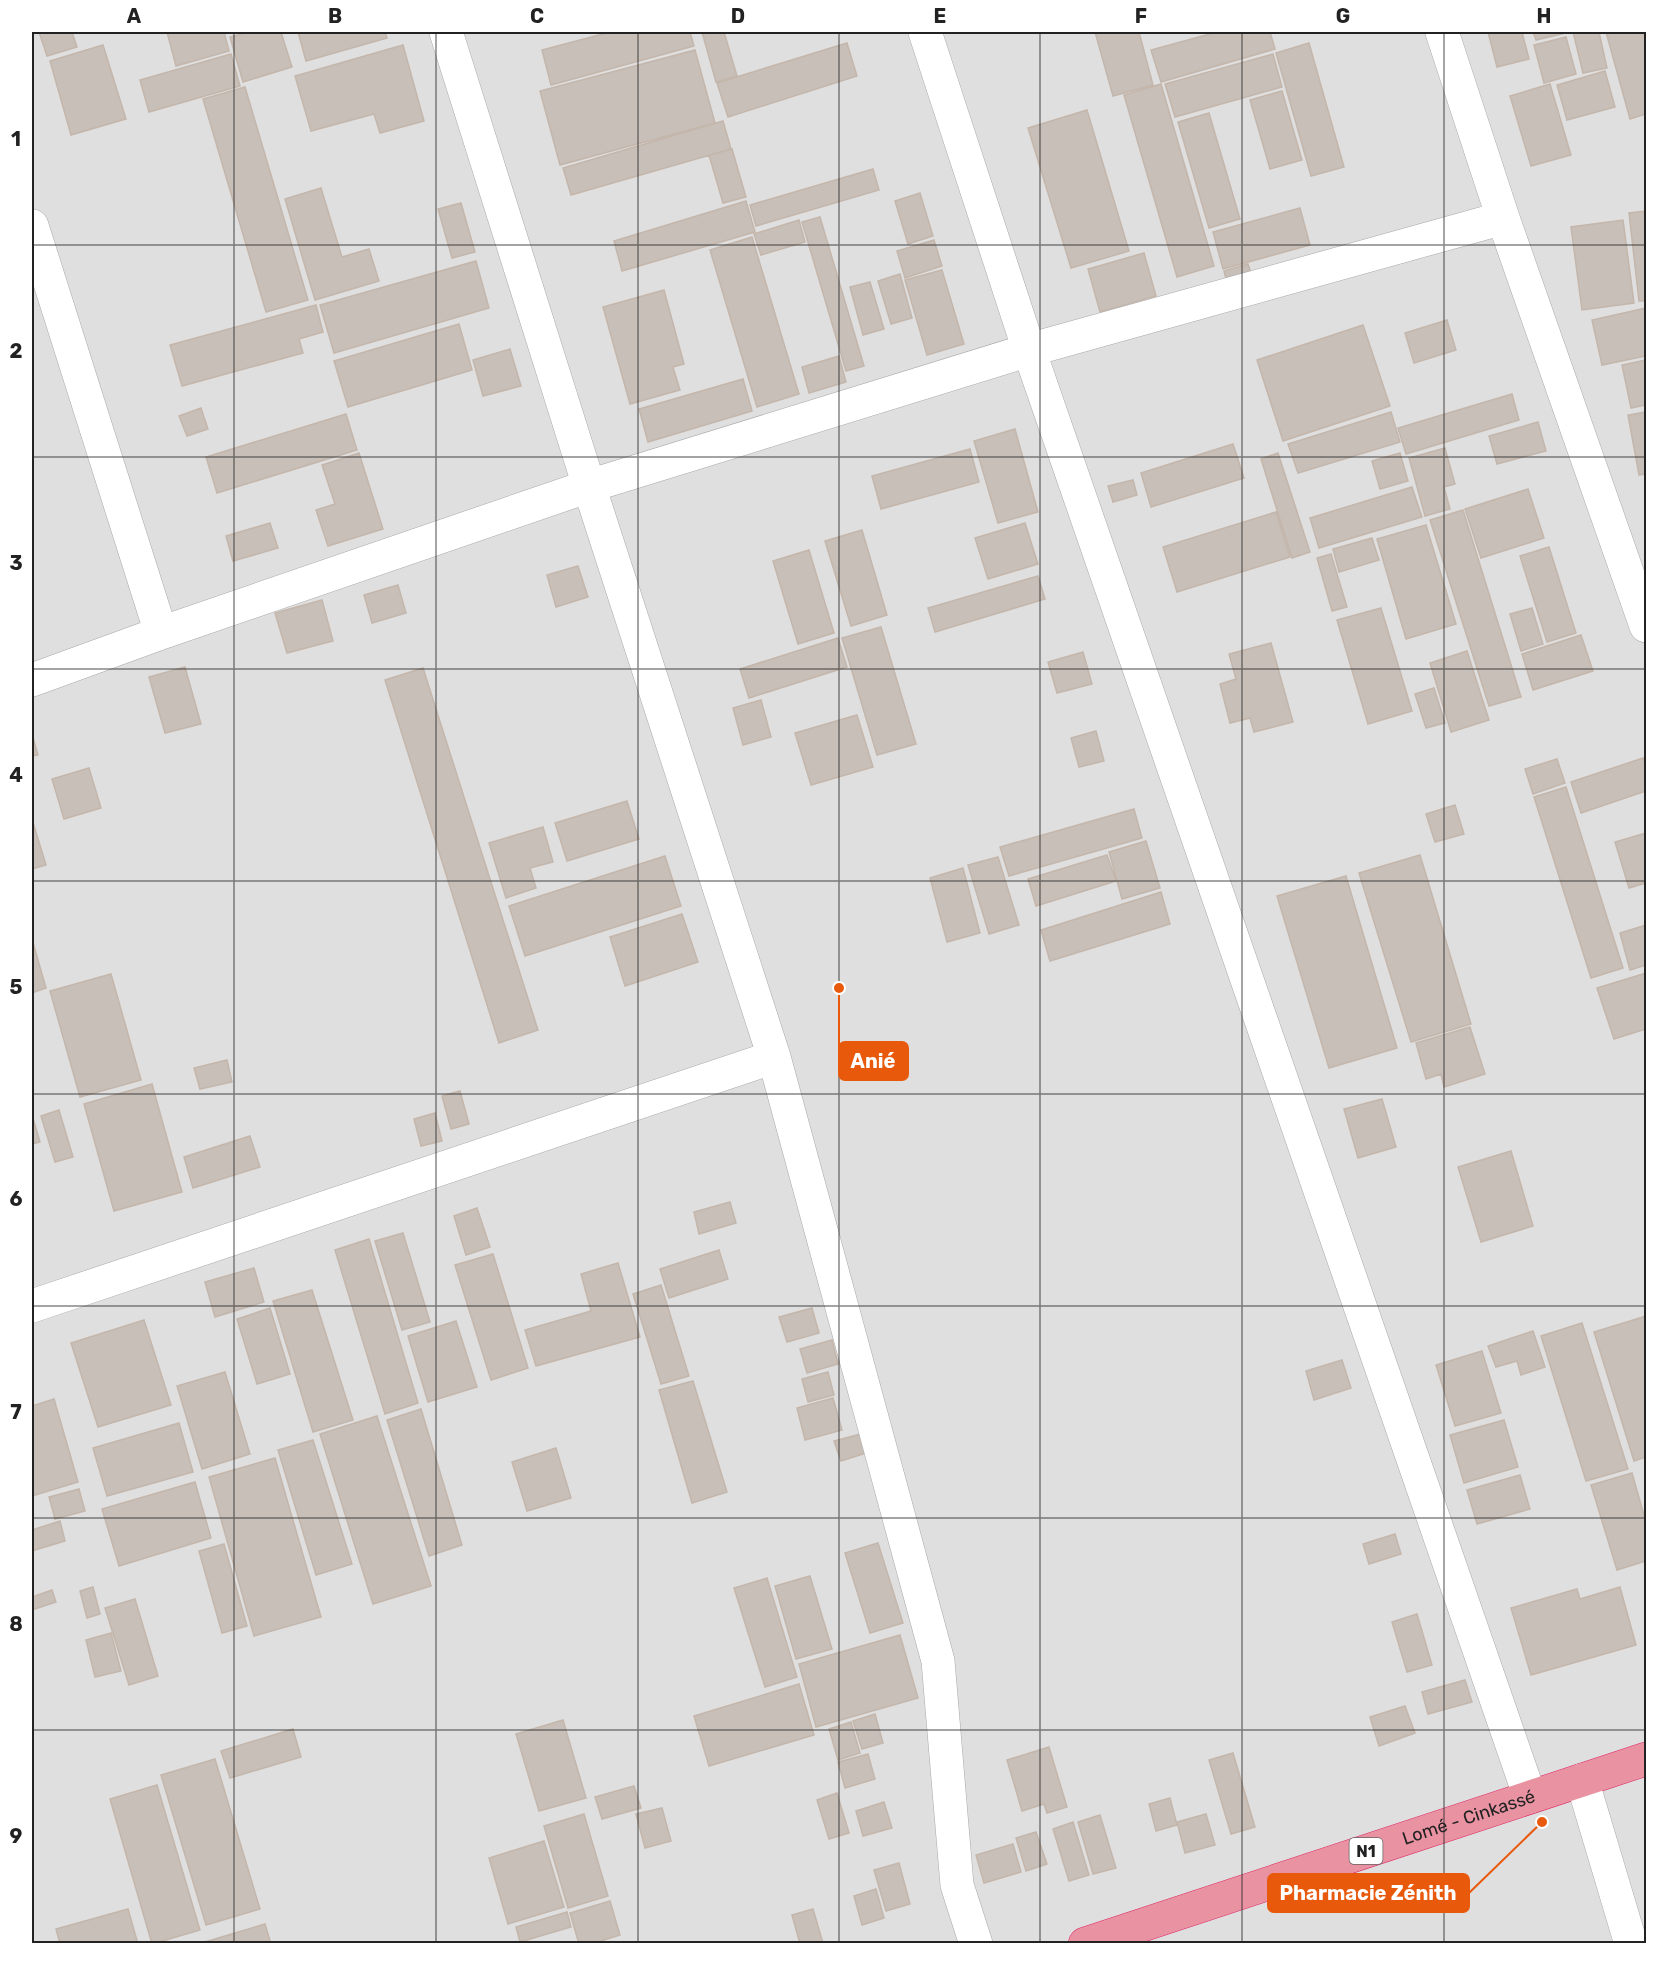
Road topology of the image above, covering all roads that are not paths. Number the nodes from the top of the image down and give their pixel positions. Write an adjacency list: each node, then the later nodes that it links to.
1 (446, 32): 7 (street)
2 (925, 32): 6 (street)
3 (1442, 32): 4 (street)
4 (1503, 218): 6 (street); 8 (street)
5 (32, 226): 9 (street)
6 (1029, 350): 7 (street); 15 (street)
7 (589, 486): 9 (street); 11 (street)
8 (1647, 626)
9 (161, 633): 10 (street)
10 (32, 680)
11 (774, 1057): 12 (street); 16 (street)
12 (32, 1306)
13 (1647, 1759): 14 (highway, Lomé - Cinkassé / N1)
14 (1582, 1780): 15 (highway, Lomé - Cinkassé / N1); 18 (street)
15 (1530, 1797): 17 (highway, Lomé - Cinkassé / N1)
16 (976, 1944)
17 (1085, 1944)
18 (1631, 1944)

